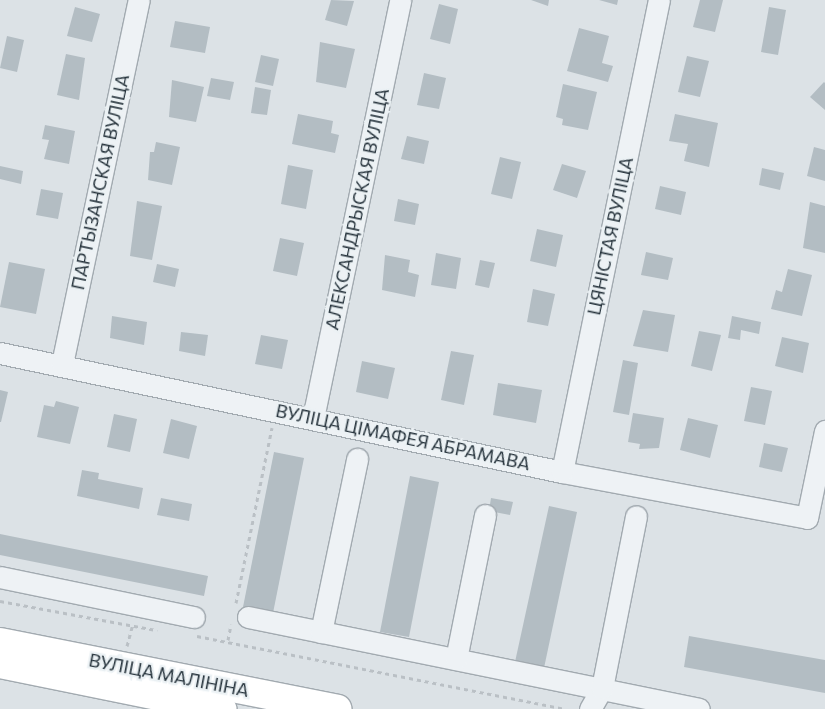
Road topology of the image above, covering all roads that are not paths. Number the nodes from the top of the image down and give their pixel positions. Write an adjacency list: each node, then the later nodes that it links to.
1 (139, 0): 5 (street, ПАРТЫЗАНСКАЯ ВУЛІЦА)
2 (400, 0): 6 (street, АЛЕКСАНДРЫСКАЯ ВУЛІЦА)
3 (659, 0): 9 (street, ЦЯНІСТАЯ ВУЛІЦА)
4 (0, 353): 5 (street, ВУЛІЦА ЦІМАФЕЯ АБРАМАВА)
5 (62, 364): 6 (street, ВУЛІЦА ЦІМАФЕЯ АБРАМАВА)
6 (314, 418): 9 (street, ВУЛІЦА ЦІМАФЕЯ АБРАМАВА)
7 (825, 431): 9 (street, ВУЛІЦА ЦІМАФЕЯ АБРАМАВА)
8 (357, 459): 15 (street)
9 (562, 472)
10 (485, 515): 17 (street)
11 (636, 516): 19 (street)
12 (0, 577): 14 (street)
13 (238, 617): 15 (street)
14 (192, 626)
15 (320, 632): 17 (street)
16 (0, 642): 21 (main road, ВУЛІЦА МАЛІНІНА)
17 (456, 659): 19 (street)
18 (0, 664): 20 (main road, ВУЛІЦА МАЛІНІНА)
19 (602, 688): 22 (street); 23 (street)
20 (222, 709)
21 (337, 709)
22 (590, 709)
23 (699, 709)

